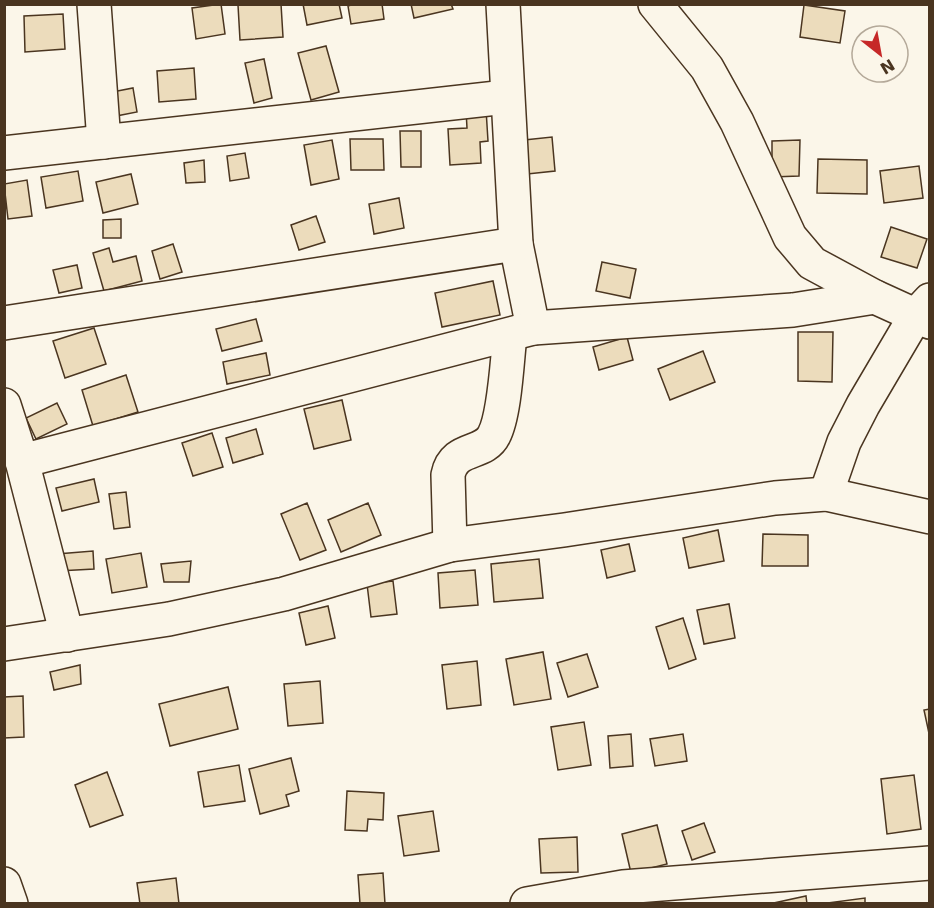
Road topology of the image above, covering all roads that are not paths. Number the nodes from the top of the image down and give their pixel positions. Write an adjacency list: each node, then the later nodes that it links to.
1 (94, 4): 5 (street)
2 (503, 4): 4 (street)
3 (655, 4): 8 (street)
4 (506, 96): 5 (street); 7 (street)
5 (104, 142): 6 (street)
6 (4, 153)
7 (516, 244): 10 (street); 11 (street)
8 (875, 297): 9 (street); 11 (street)
9 (925, 312): 14 (street)
10 (4, 323)
11 (521, 331): 13 (street); 16 (street)
12 (4, 405): 13 (street)
13 (22, 461): 17 (street)
14 (826, 494): 15 (street); 16 (street)
15 (930, 517)
16 (450, 545): 17 (street)
17 (68, 635): 18 (street)
18 (4, 644)
19 (930, 863): 22 (street)
20 (4, 884): 21 (street)
21 (11, 903)
22 (527, 903)

